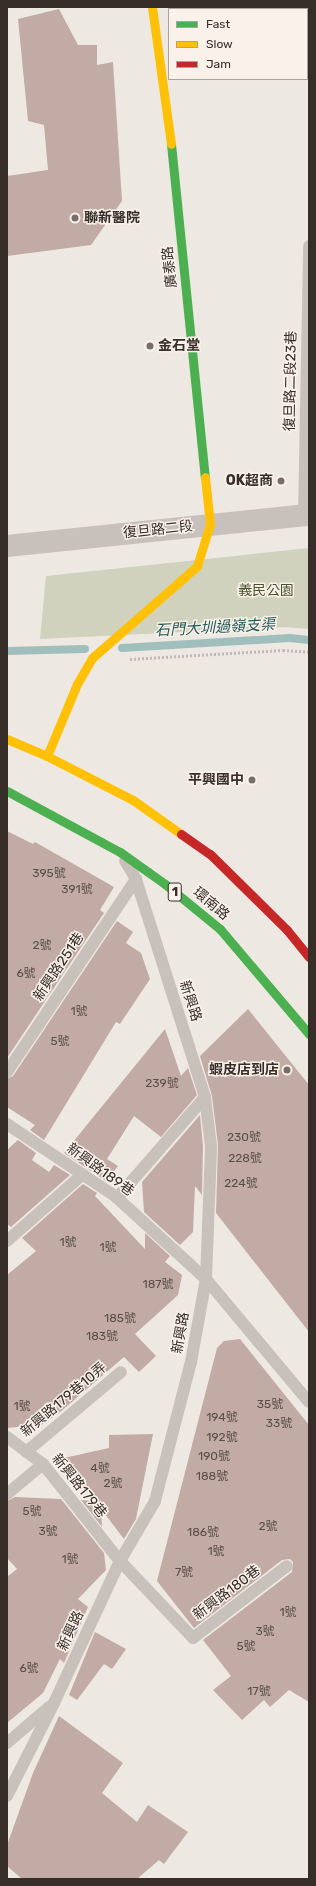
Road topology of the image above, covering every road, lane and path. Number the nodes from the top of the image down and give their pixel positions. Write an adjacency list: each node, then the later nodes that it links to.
1 (152, 7): 4 (street, 廣泰路)
2 (309, 246): 3 (lane, 復旦路二段23巷)
3 (307, 515): 4 (street, 復旦路二段)
4 (210, 524): 5 (street, 復旦路二段); 9 (street)
5 (7, 546)
6 (309, 652): 7 (path)
7 (123, 659)
8 (7, 739): 9 (street)
9 (47, 756): 13 (street)
10 (7, 792): 11 (street, 環南路 / 1)
11 (120, 852): 12 (lane, 新興路); 14 (street, 環南路 / 1)
12 (136, 879): 15 (lane, 新興路251巷); 16 (lane, 新興路)
13 (309, 957)
14 (309, 1034)
15 (7, 1072)
16 (205, 1097): 19 (lane); 21 (lane, 新興路)
17 (7, 1124): 18 (lane, 新興路189巷)
18 (83, 1174): 19 (lane, 新興路189巷); 20 (lane)
19 (117, 1198): 21 (lane, 新興路189巷)
20 (7, 1241)
21 (206, 1279): 23 (lane, 新興路189巷); 28 (lane, 新興路)
22 (121, 1372): 25 (lane, 新興路179巷10弄)
23 (309, 1402)
24 (7, 1438): 25 (lane, 新興路179巷)
25 (26, 1452): 26 (lane, 新興路179巷)
26 (43, 1464): 27 (lane); 28 (lane, 新興路179巷)
27 (7, 1494)
28 (120, 1561): 29 (lane, 新興路180巷); 30 (lane, 新興路)
29 (288, 1566)
30 (54, 1703): 31 (lane); 32 (lane, 新興路)
31 (7, 1744)
32 (7, 1796)

